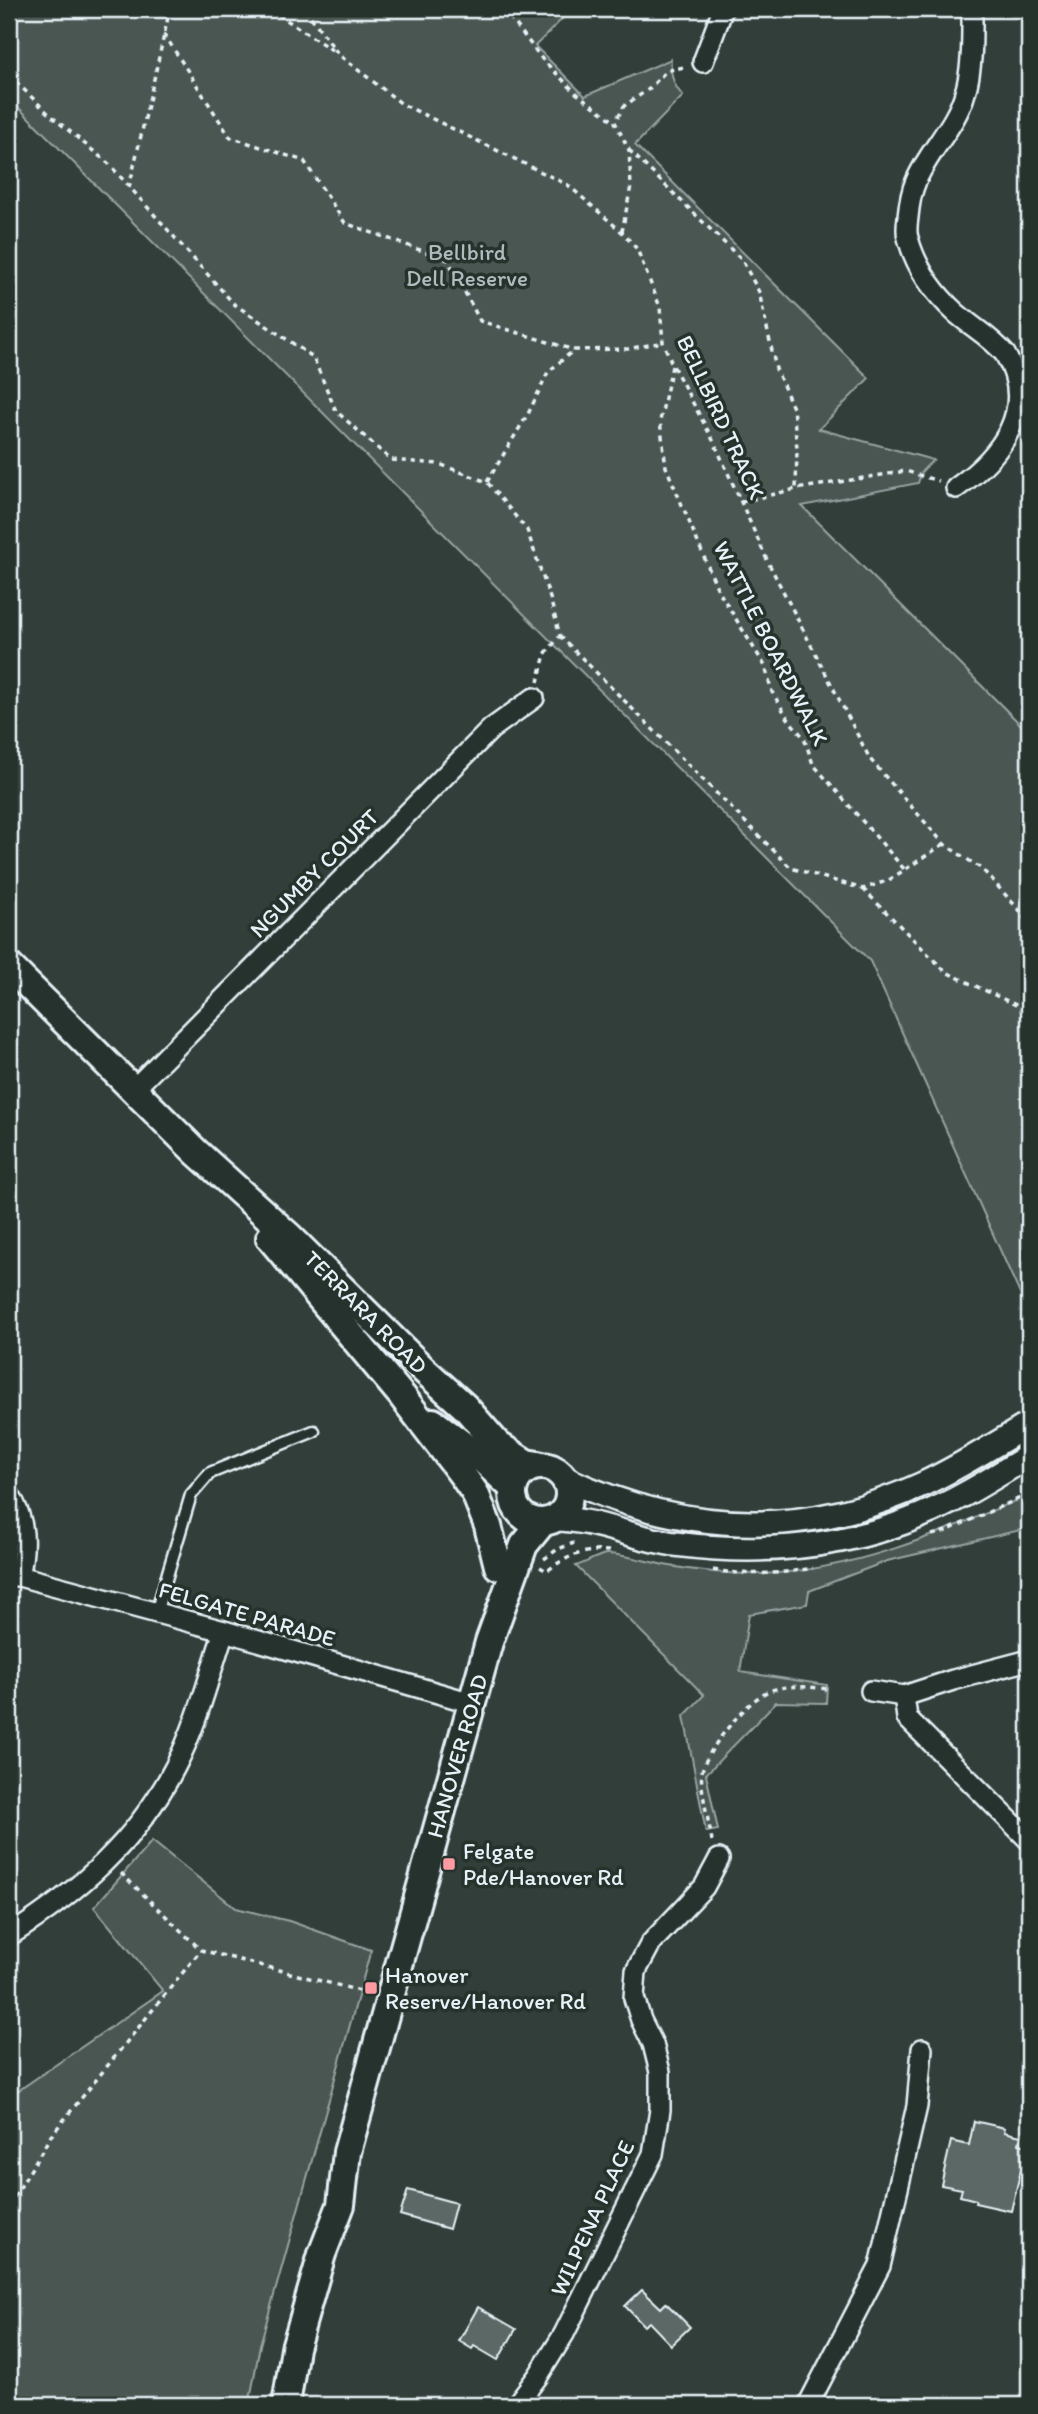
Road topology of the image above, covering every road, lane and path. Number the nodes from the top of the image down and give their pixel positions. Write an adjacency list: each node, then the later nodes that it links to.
1 (170, 9): 7 (path)
2 (270, 9): 8 (path)
3 (305, 9): 8 (path, BELLBIRD TRACK)
4 (504, 9): 11 (path)
5 (723, 9): 9 (street)
6 (971, 9): 19 (street)
7 (164, 34): 13 (path); 16 (path)
8 (339, 55): 14 (path, BELLBIRD TRACK)
9 (704, 62): 11 (path)
10 (9, 75): 13 (path)
11 (615, 122): 12 (path)
12 (629, 150): 14 (path); 20 (path)
13 (129, 188): 18 (path)
14 (622, 232): 15 (path, BELLBIRD TRACK)
15 (663, 342): 16 (path); 17 (path, BELLBIRD TRACK)
16 (574, 349): 18 (path)
17 (672, 364): 21 (path, BELLBIRD TRACK); 25 (path, WATTLE BOARDWALK)
18 (487, 482): 22 (path)
19 (956, 488): 20 (path)
20 (796, 489): 21 (path)
21 (741, 502): 24 (path, BELLBIRD TRACK)
22 (560, 636): 23 (path); 26 (path)
23 (534, 698): 30 (street, NGUMBY COURT)
24 (944, 844): 25 (path); 27 (path, BELLBIRD TRACK)
25 (905, 870): 26 (path)
26 (863, 889): 29 (path)
27 (1029, 926)
28 (9, 966): 30 (main road, TERRARA ROAD)
29 (1029, 1019)
30 (134, 1090): 31 (main road, TERRARA ROAD)
31 (196, 1152): 32 (main road, TERRARA ROAD); 36 (main road, TERRARA ROAD)
32 (402, 1396): 38 (main road, TERRARA ROAD); 41 (main road, TERRARA ROAD)
33 (314, 1431): 43 (lane)
34 (1026, 1434): 37 (street)
35 (1029, 1456): 40 (street)
36 (538, 1465): 37 (main road); 38 (main road)
37 (564, 1478): 40 (main road)
38 (512, 1493): 40 (main road); 41 (main road, HANOVER ROAD)
39 (9, 1494): 42 (street)
40 (549, 1521): 45 (main road, HANOVER ROAD)
41 (498, 1566): 45 (main road, HANOVER ROAD)
42 (14, 1576): 43 (street, FELGATE PARADE)
43 (156, 1613): 44 (street, FELGATE PARADE)
44 (224, 1631): 50 (street, FELGATE PARADE); 54 (street)
45 (489, 1642): 50 (main road, HANOVER ROAD)
46 (1029, 1660): 49 (street)
47 (828, 1689): 52 (path)
48 (871, 1691): 49 (street)
49 (904, 1696): 51 (street)
50 (472, 1703): 59 (main road, HANOVER ROAD)
51 (1029, 1840)
52 (719, 1859): 60 (street, WILPENA PLACE)
53 (124, 1875): 55 (path)
54 (9, 1936)
55 (201, 1950): 56 (path); 58 (path)
56 (364, 1992)
57 (922, 2049): 61 (street)
58 (9, 2206)
59 (286, 2405)
60 (516, 2405)
61 (808, 2405)

